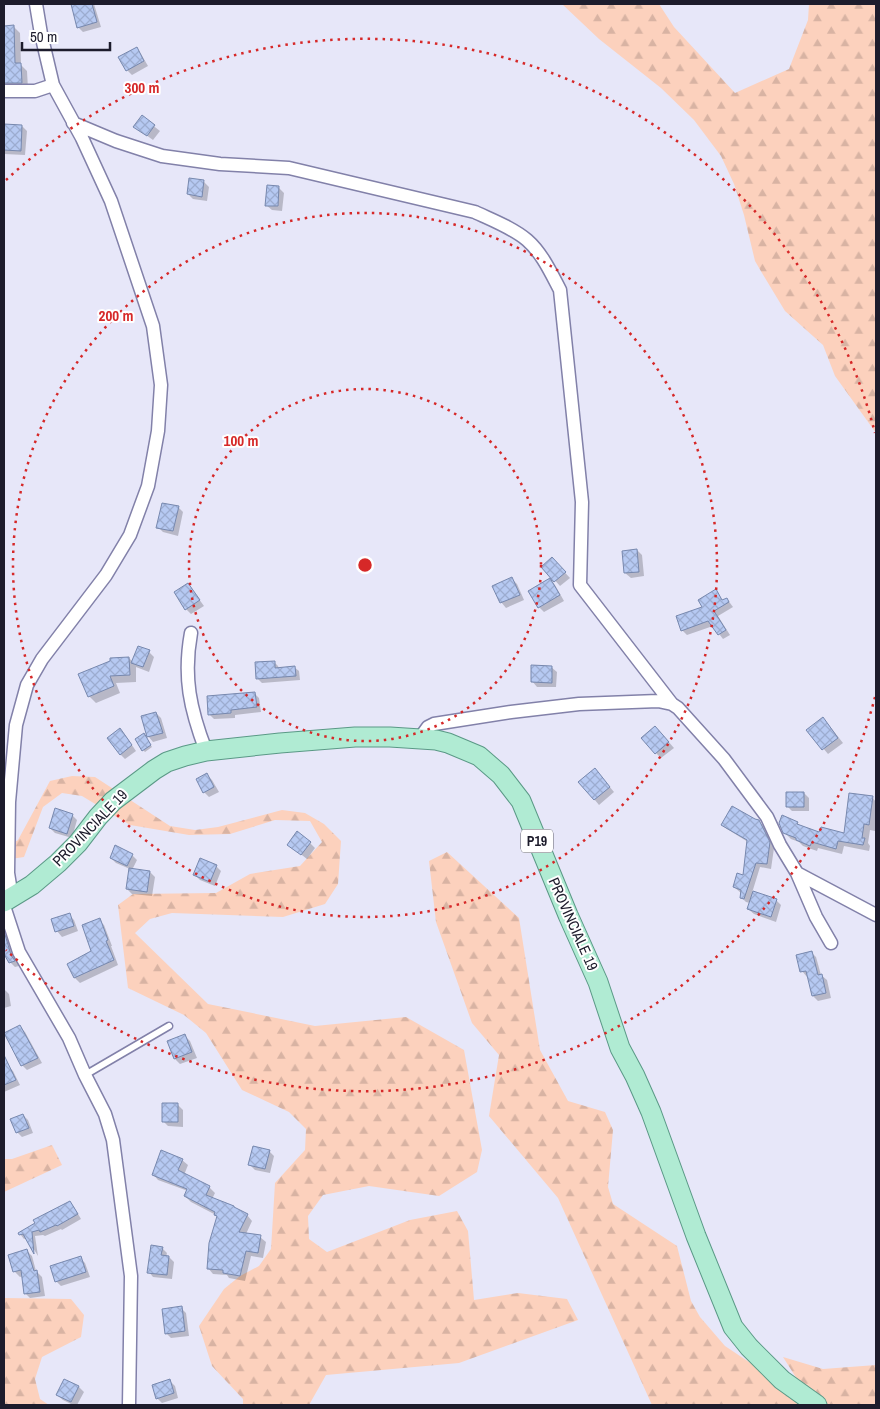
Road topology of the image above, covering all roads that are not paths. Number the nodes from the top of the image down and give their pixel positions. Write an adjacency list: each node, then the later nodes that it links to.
1 (36, 4): 2 (street)
2 (53, 85): 3 (street); 4 (street)
3 (4, 91)
4 (73, 123): 6 (street); 10 (street)
5 (190, 632): 8 (street)
6 (672, 704): 7 (street); 9 (street)
7 (420, 738): 8 (main road, PROVINCIALE 19 / P19); 16 (main road, PROVINCIALE 19 / P19)
8 (206, 751): 10 (main road, PROVINCIALE 19 / P19)
9 (797, 873): 11 (street); 12 (street)
10 (6, 902): 14 (street)
11 (876, 914)
12 (831, 943)
13 (169, 1026): 14 (lane)
14 (85, 1075): 15 (street)
15 (129, 1405)
16 (817, 1405)

